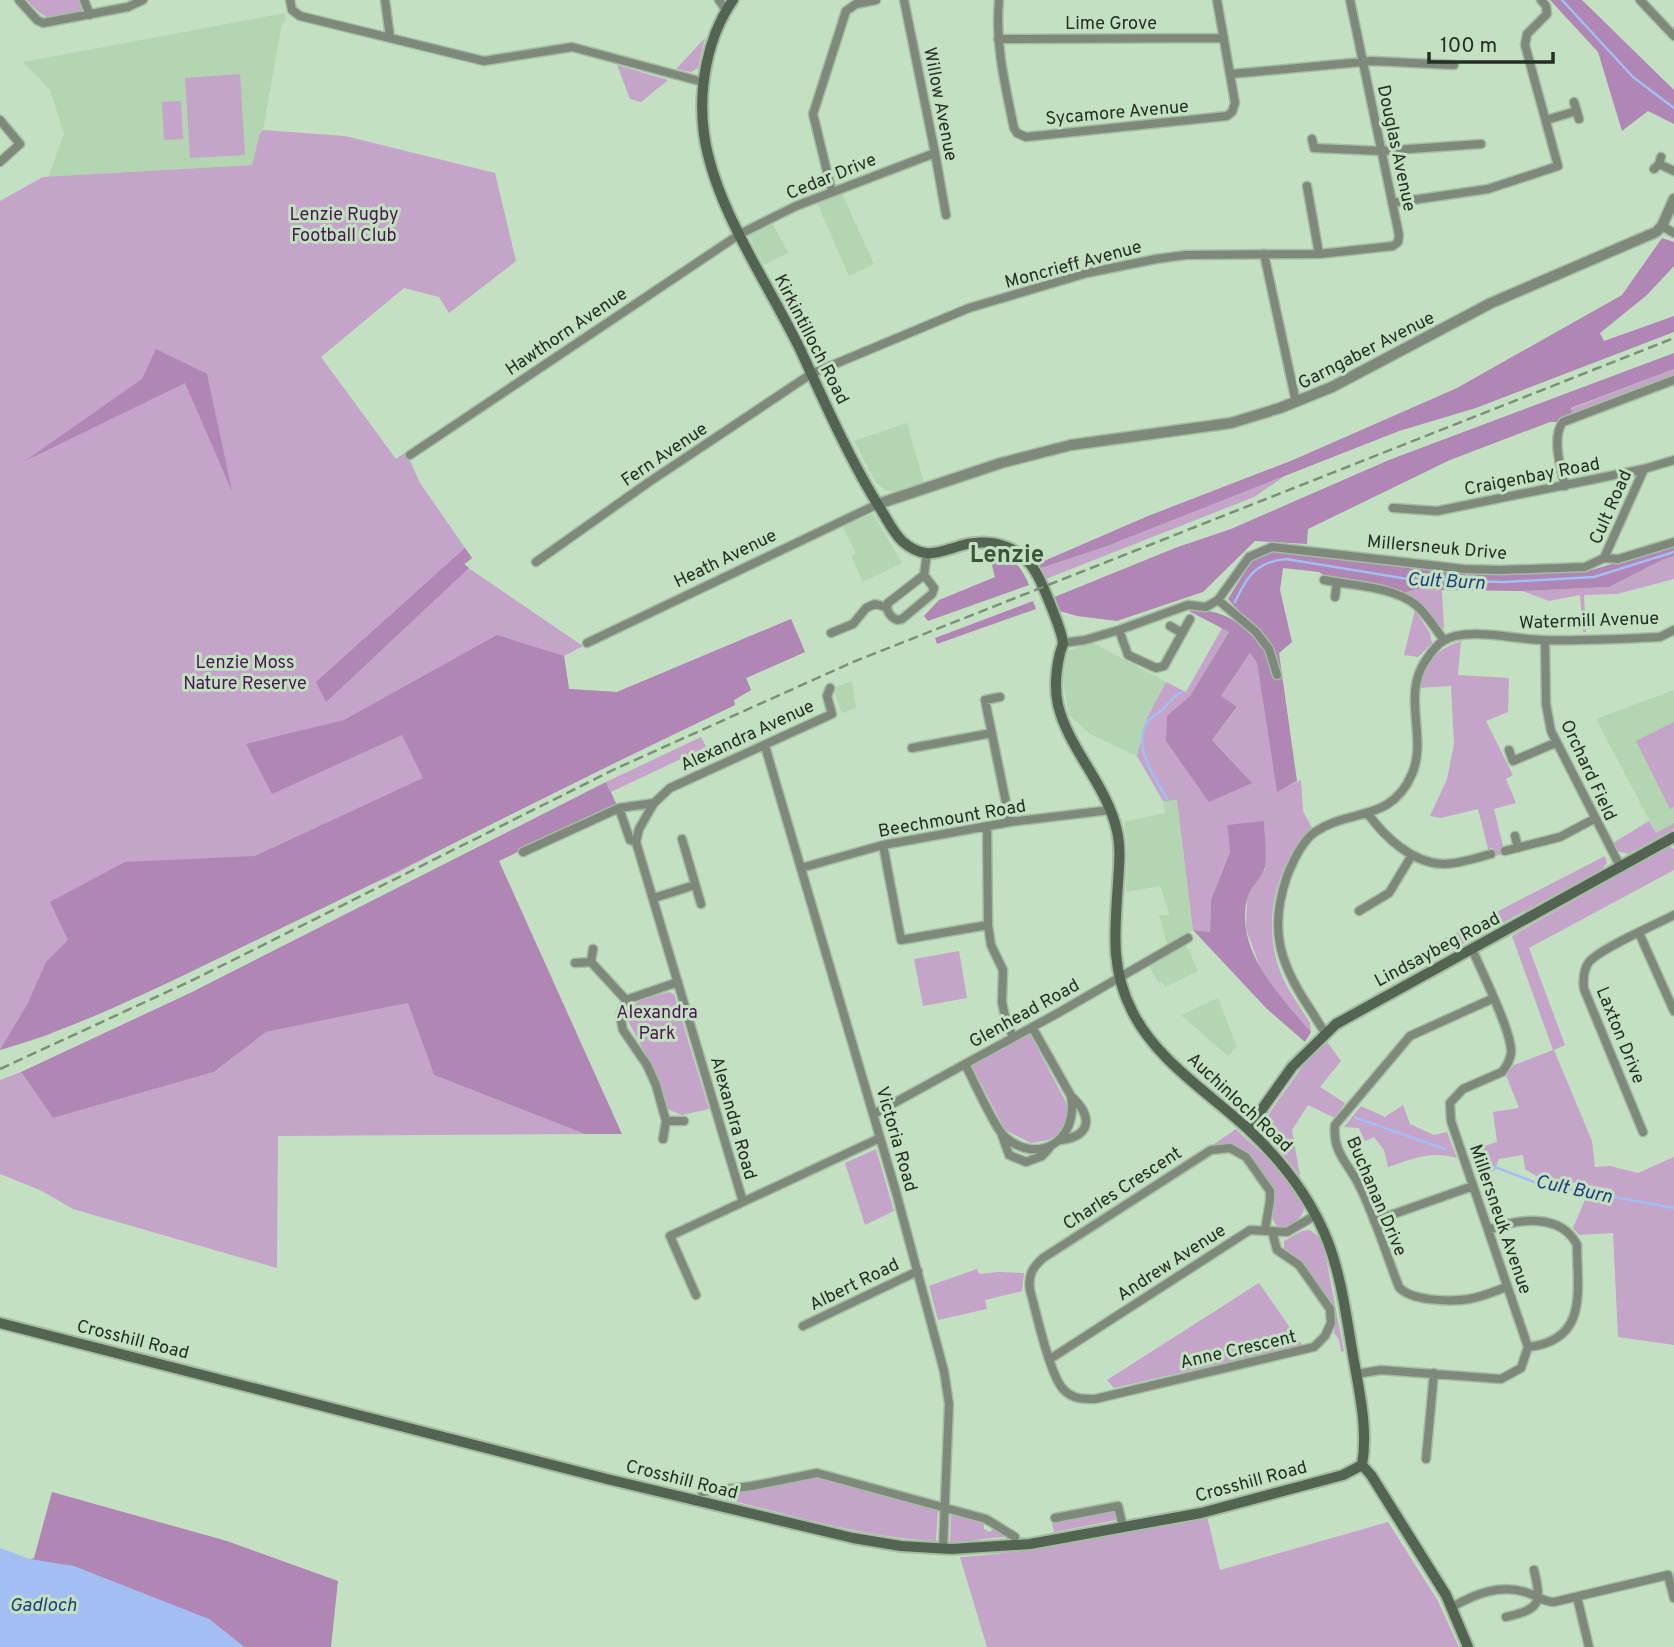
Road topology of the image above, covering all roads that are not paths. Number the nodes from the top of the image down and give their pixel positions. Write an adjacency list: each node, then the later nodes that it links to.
1 (19, 0): 15 (street)
2 (85, 0): 15 (street)
3 (143, 0): 15 (street)
4 (290, 0): 17 (street)
5 (385, 0): 17 (street)
6 (719, 0): 14 (street)
7 (876, 0): 35 (street)
8 (904, 0): 30 (street, Willow Avenue)
9 (999, 0): 19 (street, Sycamore Avenue)
10 (1217, 0): 18 (street)
11 (1350, 0): 20 (street, Douglas Avenue)
12 (1541, 0): 26 (street)
13 (1640, 0): 16 (street)
14 (729, 5): 23 (main road, Kirkintilloch Road)
15 (90, 15)
16 (1673, 34)
17 (390, 37): 23 (street)
18 (1224, 38): 19 (street, Lime Grove); 22 (street)
19 (998, 39): 22 (street, Sycamore Avenue)
20 (1362, 62): 21 (street, Douglas Avenue); 22 (street); 29 (street, Douglas Avenue)
21 (1454, 65)
22 (1230, 74)
23 (703, 82): 41 (main road, Kirkintilloch Road)
24 (1577, 111): 26 (street)
25 (0, 120): 31 (street)
26 (1546, 120): 37 (street)
27 (1312, 139): 29 (street)
28 (1481, 144): 29 (street)
29 (1381, 150): 37 (street, Douglas Avenue)
30 (935, 153): 35 (street, Cedar Drive); 38 (street, Willow Avenue)
31 (0, 162)
32 (1658, 163): 33 (street)
33 (1674, 171)
34 (1307, 187): 44 (street)
35 (832, 192): 41 (street, Cedar Drive)
36 (1674, 199): 39 (street)
37 (1392, 203): 42 (street, Douglas Avenue)
38 (946, 215)
39 (1662, 226): 40 (street); 47 (street, Garngaber Avenue)
40 (1674, 233)
41 (740, 234): 45 (main road, Kirkintilloch Road); 48 (street, Hawthorn Avenue)
42 (1398, 242): 44 (street, Moncrieff Avenue)
43 (1264, 254): 44 (street, Moncrieff Avenue); 45 (street, Moncrieff Avenue); 47 (street)
44 (1319, 254)
45 (811, 374): 52 (main road, Kirkintilloch Road); 57 (street, Fern Avenue)
46 (1674, 380): 51 (street)
47 (1296, 402): 52 (street, Garngaber Avenue)
48 (410, 455)
49 (1674, 460): 50 (street, Craigenbay Road)
50 (1644, 469): 51 (street, Craigenbay Road); 56 (street, Cult Road)
51 (1565, 486): 53 (street, Craigenbay Road)
52 (878, 504): 55 (main road, Kirkintilloch Road); 72 (street, Heath Avenue)
53 (1393, 508)
54 (1674, 542): 56 (street, Millersneuk Drive)
55 (927, 553): 58 (street); 73 (main road)
56 (1604, 558): 62 (street, Millersneuk Drive)
57 (536, 562)
58 (924, 575): 63 (street); 63 (street)
59 (1324, 579): 60 (street)
60 (1337, 582): 61 (street); 70 (street)
61 (1335, 597)
62 (1217, 600): 66 (street); 74 (street)
63 (886, 607): 68 (street)
64 (1190, 619): 69 (street)
65 (1170, 626): 69 (street)
66 (1119, 629): 69 (street); 73 (street)
67 (1674, 630): 71 (street, Watermill Avenue)
68 (831, 633)
69 (1182, 633)
70 (1444, 640): 71 (street, Watermill Avenue); 85 (street)
71 (1545, 640): 78 (street, Orchard Field)
72 (587, 643)
73 (1063, 643): 84 (main road, Auchinloch Road)
74 (1277, 675)
75 (830, 688): 79 (street, Alexandra Avenue)
76 (1000, 697): 77 (street)
77 (992, 733): 80 (street); 87 (street)
78 (1555, 743): 81 (street); 86 (street, Orchard Field)
79 (765, 746): 82 (street, Alexandra Avenue); 102 (street, Victoria Road)
80 (912, 748)
81 (1509, 750)
82 (654, 803): 83 (street, Alexandra Avenue); 92 (street, Alexandra Avenue)
83 (619, 807): 92 (street, Alexandra Road); 97 (street, Alexandra Avenue)
84 (1110, 810): 87 (street, Beechmount Road); 115 (main road, Auchinloch Road)
85 (1368, 814): 99 (street); 121 (street)
86 (1594, 819): 95 (street); 101 (street, Orchard Field)
87 (1010, 822): 88 (street, Beechmount Road)
88 (987, 826): 93 (street, Beechmount Road); 108 (street)
89 (1514, 836): 95 (street)
90 (1674, 837): 101 (main road, Lindsaybeg Road)
91 (682, 839): 103 (street)
92 (636, 842): 104 (street, Alexandra Road)
93 (883, 845): 102 (street, Beechmount Road); 108 (street)
94 (1476, 848): 100 (street)
95 (1518, 848): 96 (street)
96 (1505, 851)
97 (523, 852)
98 (1491, 854): 100 (street)
99 (1412, 855): 100 (street); 106 (street)
100 (1479, 858)
101 (1620, 867): 112 (main road, Lindsaybeg Road)
102 (801, 868): 125 (street, Victoria Road)
103 (695, 885): 104 (street); 105 (street)
104 (654, 898): 116 (street, Alexandra Road)
105 (701, 904)
106 (1360, 911)
107 (1674, 915): 109 (street, Laxton Drive)
108 (988, 925): 122 (street)
109 (1639, 933): 119 (street); 129 (street, Laxton Drive)
110 (1188, 938): 115 (street, Glenhead Road)
111 (593, 949): 113 (street)
112 (1472, 949): 117 (street, Millersneuk Avenue); 121 (main road, Lindsaybeg Road)
113 (591, 962): 114 (street); 118 (street)
114 (576, 963)
115 (1119, 979): 120 (street, Glenhead Road); 128 (main road, Auchinloch Road)
116 (678, 982): 118 (street); 136 (street, Alexandra Road)
117 (1494, 998): 135 (street, Millersneuk Avenue); 138 (street, Buchanan Drive)
118 (626, 1000): 126 (street)
119 (1674, 1011)
120 (1032, 1027): 122 (street, Glenhead Road); 124 (street)
121 (1325, 1032): 128 (main road, Lindsaybeg Road)
122 (1013, 1037): 123 (street, Glenhead Road)
123 (965, 1064): 125 (street, Glenhead Road); 130 (street)
124 (1071, 1096): 133 (street); 133 (street)
125 (874, 1114): 131 (street, Victoria Road)
126 (666, 1121): 127 (street); 132 (street)
127 (684, 1121)
128 (1248, 1129): 137 (main road, Auchinloch Road)
129 (1643, 1132)
130 (1002, 1135): 134 (street); 134 (street)
131 (880, 1138): 136 (street); 141 (street, Victoria Road)
132 (663, 1139)
133 (1062, 1140): 134 (street)
134 (1049, 1147)
135 (1473, 1186): 138 (street); 139 (street, Millersneuk Avenue)
136 (743, 1202): 143 (street)
137 (1316, 1215): 140 (street, Andrew Avenue); 149 (main road, Auchinloch Road)
138 (1374, 1221): 142 (street, Buchanan Drive)
139 (1488, 1230): 142 (street, Millersneuk Avenue); 146 (street)
140 (1268, 1231): 147 (street, Andrew Avenue); 147 (street, Charles Crescent); 147 (street, Anne Crescent)
141 (918, 1270): 145 (street, Albert Road); 153 (street, Victoria Road)
142 (1507, 1287): 146 (street, Millersneuk Avenue)
143 (696, 1295)
144 (0, 1323): 157 (main road, Crosshill Road)
145 (803, 1326)
146 (1528, 1347): 148 (street)
147 (1050, 1359)
148 (1434, 1373): 149 (street); 150 (street)
149 (1356, 1374): 151 (main road, Auchinloch Road)
150 (1426, 1459)
151 (1362, 1465): 155 (main road, Crosshill Road); 163 (main road)
152 (702, 1492): 153 (street, Crosshill Road)
153 (945, 1506): 156 (street, Crosshill Road); 157 (street, Victoria Road)
154 (1055, 1518): 155 (street)
155 (1122, 1527): 157 (main road, Crosshill Road)
156 (1015, 1537)
157 (943, 1549)
158 (1534, 1570): 161 (street)
159 (1671, 1573): 160 (street); 162 (street)
160 (1577, 1597): 161 (street); 166 (street)
161 (1538, 1598): 163 (street); 164 (street)
162 (1674, 1598)
163 (1452, 1607): 165 (main road)
164 (1506, 1618)
165 (1468, 1647)
166 (1589, 1647)

